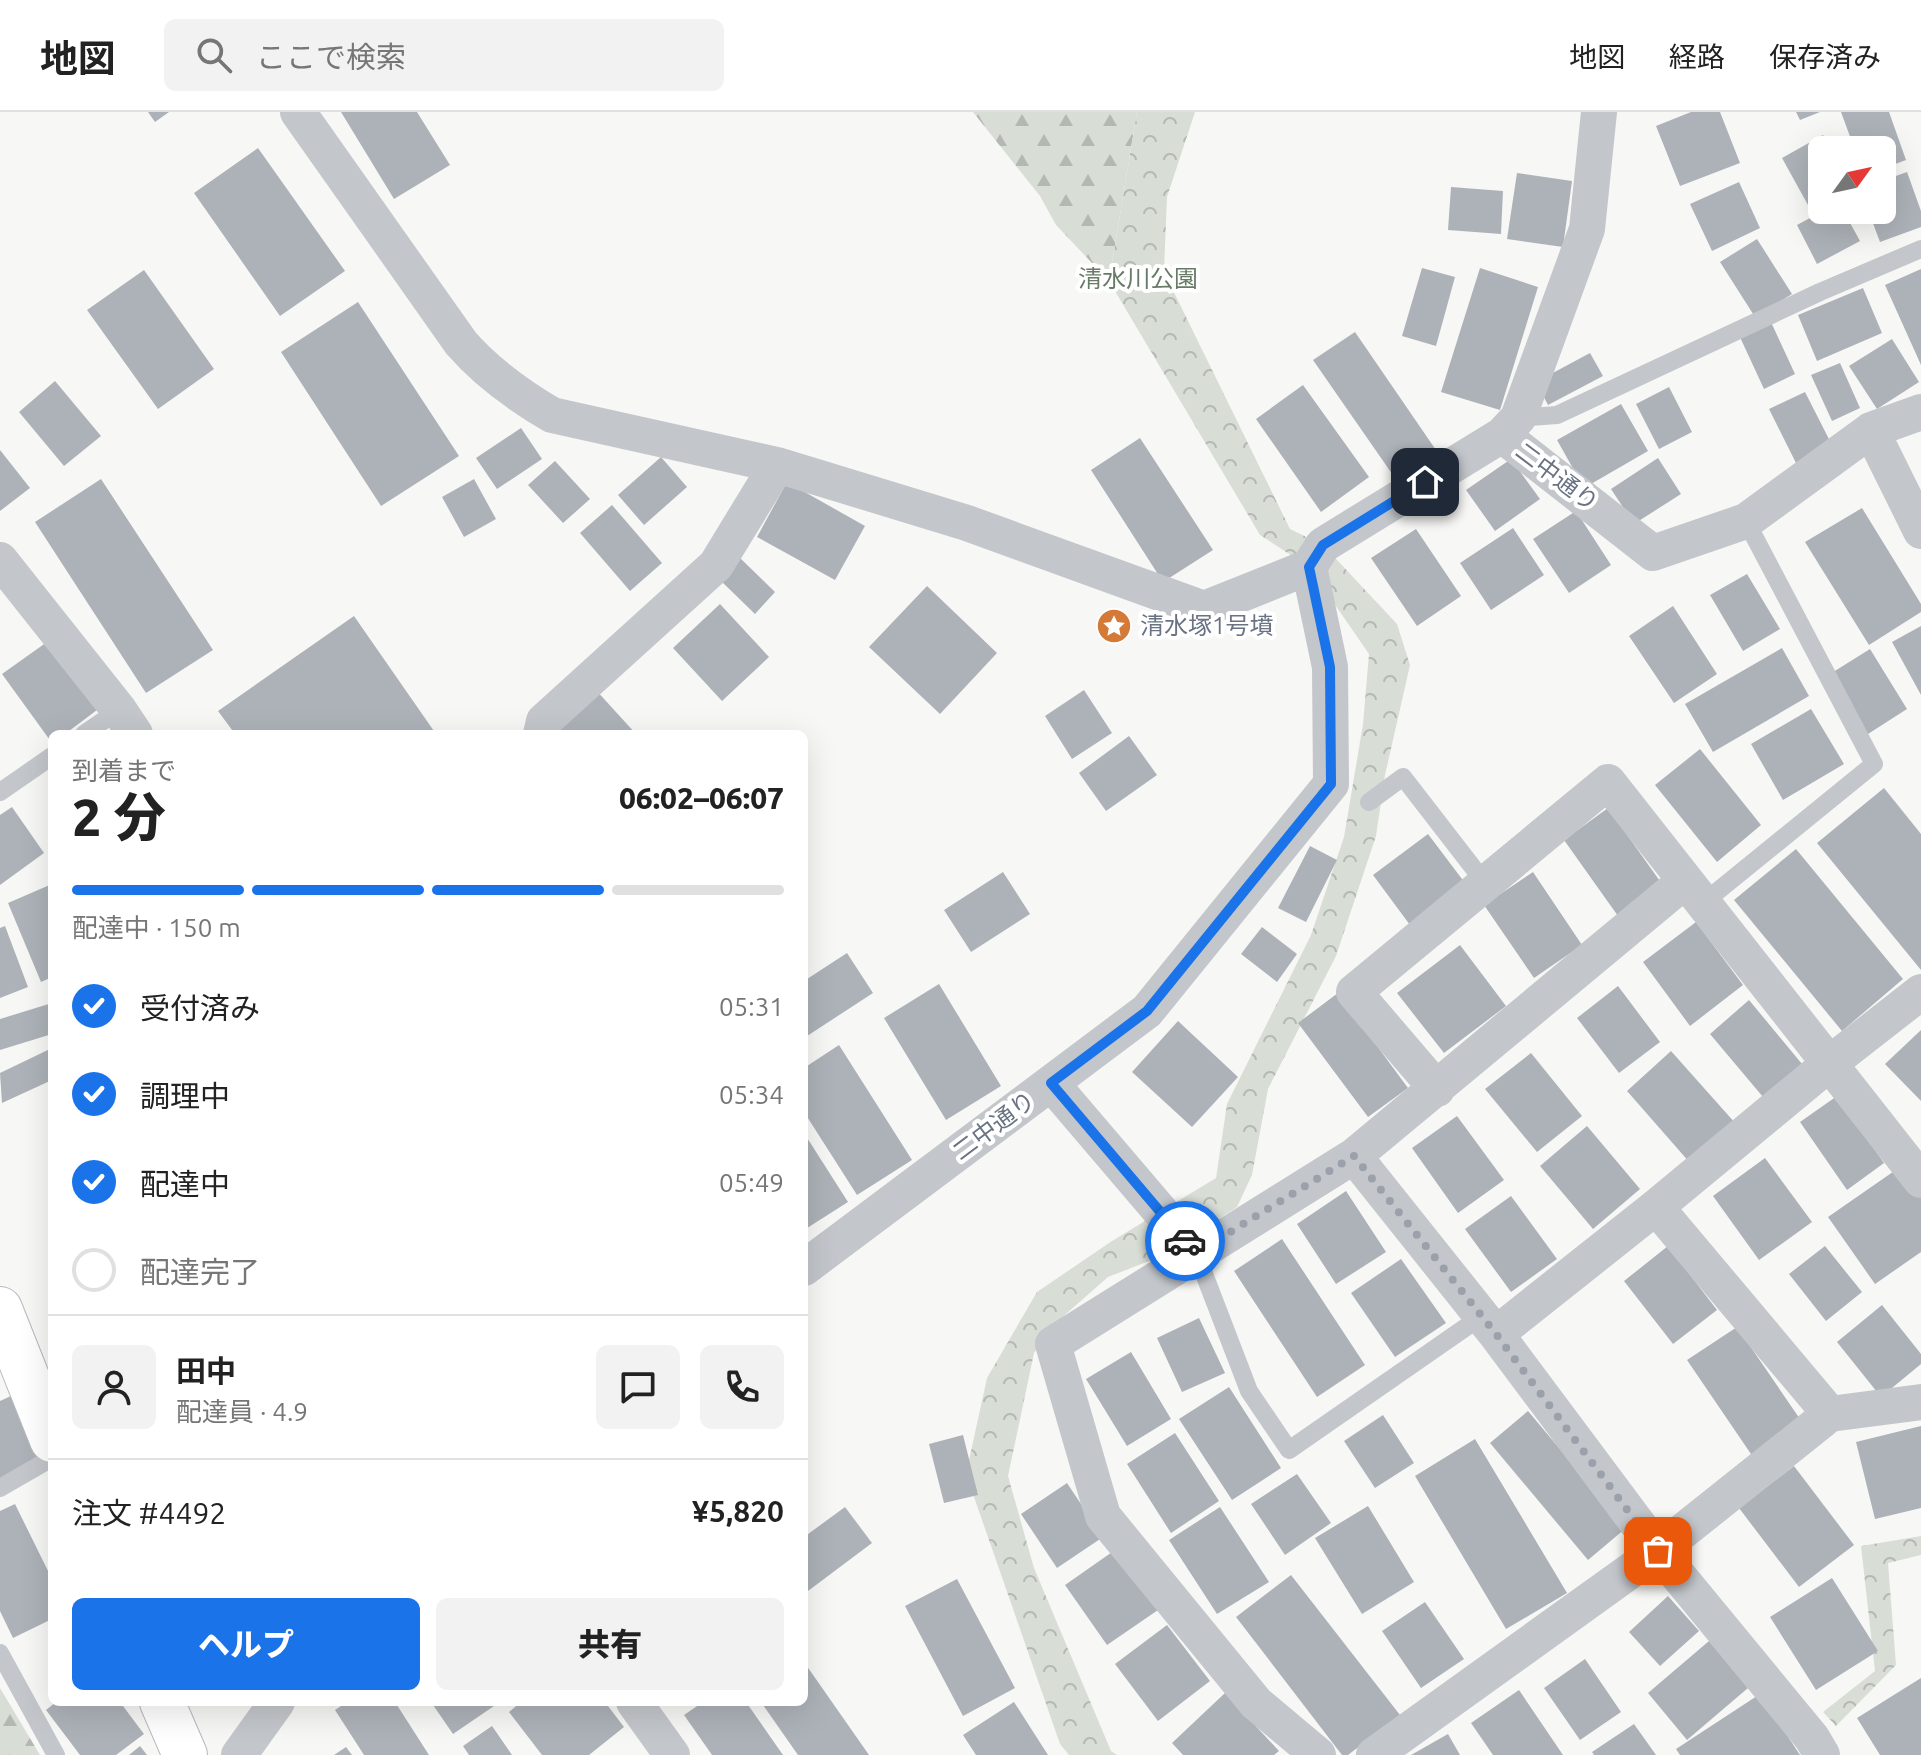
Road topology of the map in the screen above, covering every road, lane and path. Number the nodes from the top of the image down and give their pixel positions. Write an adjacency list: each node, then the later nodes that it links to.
1 (298, 112): 7 (street)
2 (1599, 112): 5 (street)
3 (1921, 249): 5 (lane)
4 (1921, 412): 6 (street, 二中通り)
5 (1510, 427): 8 (street, 二中通り); 11 (street, 二中通り)
6 (1871, 430): 8 (street, 二中通り); 9 (street)
7 (777, 465): 11 (street); 14 (street)
8 (1746, 521): 19 (lane)
9 (1921, 531)
10 (0, 560): 12 (street)
11 (1309, 567): 22 (street, 二中通り)
12 (127, 722): 13 (lane)
13 (98, 730)
14 (542, 730)
15 (48, 759): 16 (lane)
16 (0, 792)
17 (1369, 802): 18 (lane)
18 (1485, 883): 19 (street); 23 (street)
19 (1694, 892): 21 (street); 23 (street)
20 (1921, 992): 21 (street)
21 (1830, 1063): 25 (street); 26 (street)
22 (1051, 1083): 27 (street); 28 (street, 二中通り)
23 (1437, 1089): 24 (street)
24 (1354, 1156): 27 (street); 30 (street)
25 (1921, 1180)
26 (1656, 1207): 30 (street); 32 (street)
27 (1196, 1253): 30 (lane); 45 (street)
28 (808, 1265)
29 (0, 1309): 33 (main road)
30 (1489, 1325): 36 (street)
31 (1921, 1402): 32 (street)
32 (1830, 1414): 36 (street)
33 (48, 1430)
34 (48, 1460): 35 (lane)
35 (0, 1488)
36 (1658, 1551): 46 (street); 47 (street)
37 (0, 1653): 41 (lane)
38 (164, 1706): 42 (main road)
39 (274, 1706): 43 (street)
40 (637, 1706): 44 (street)
41 (56, 1755)
42 (185, 1755)
43 (239, 1755)
44 (672, 1755)
45 (1318, 1755)
46 (1374, 1755)
47 (1822, 1755)

